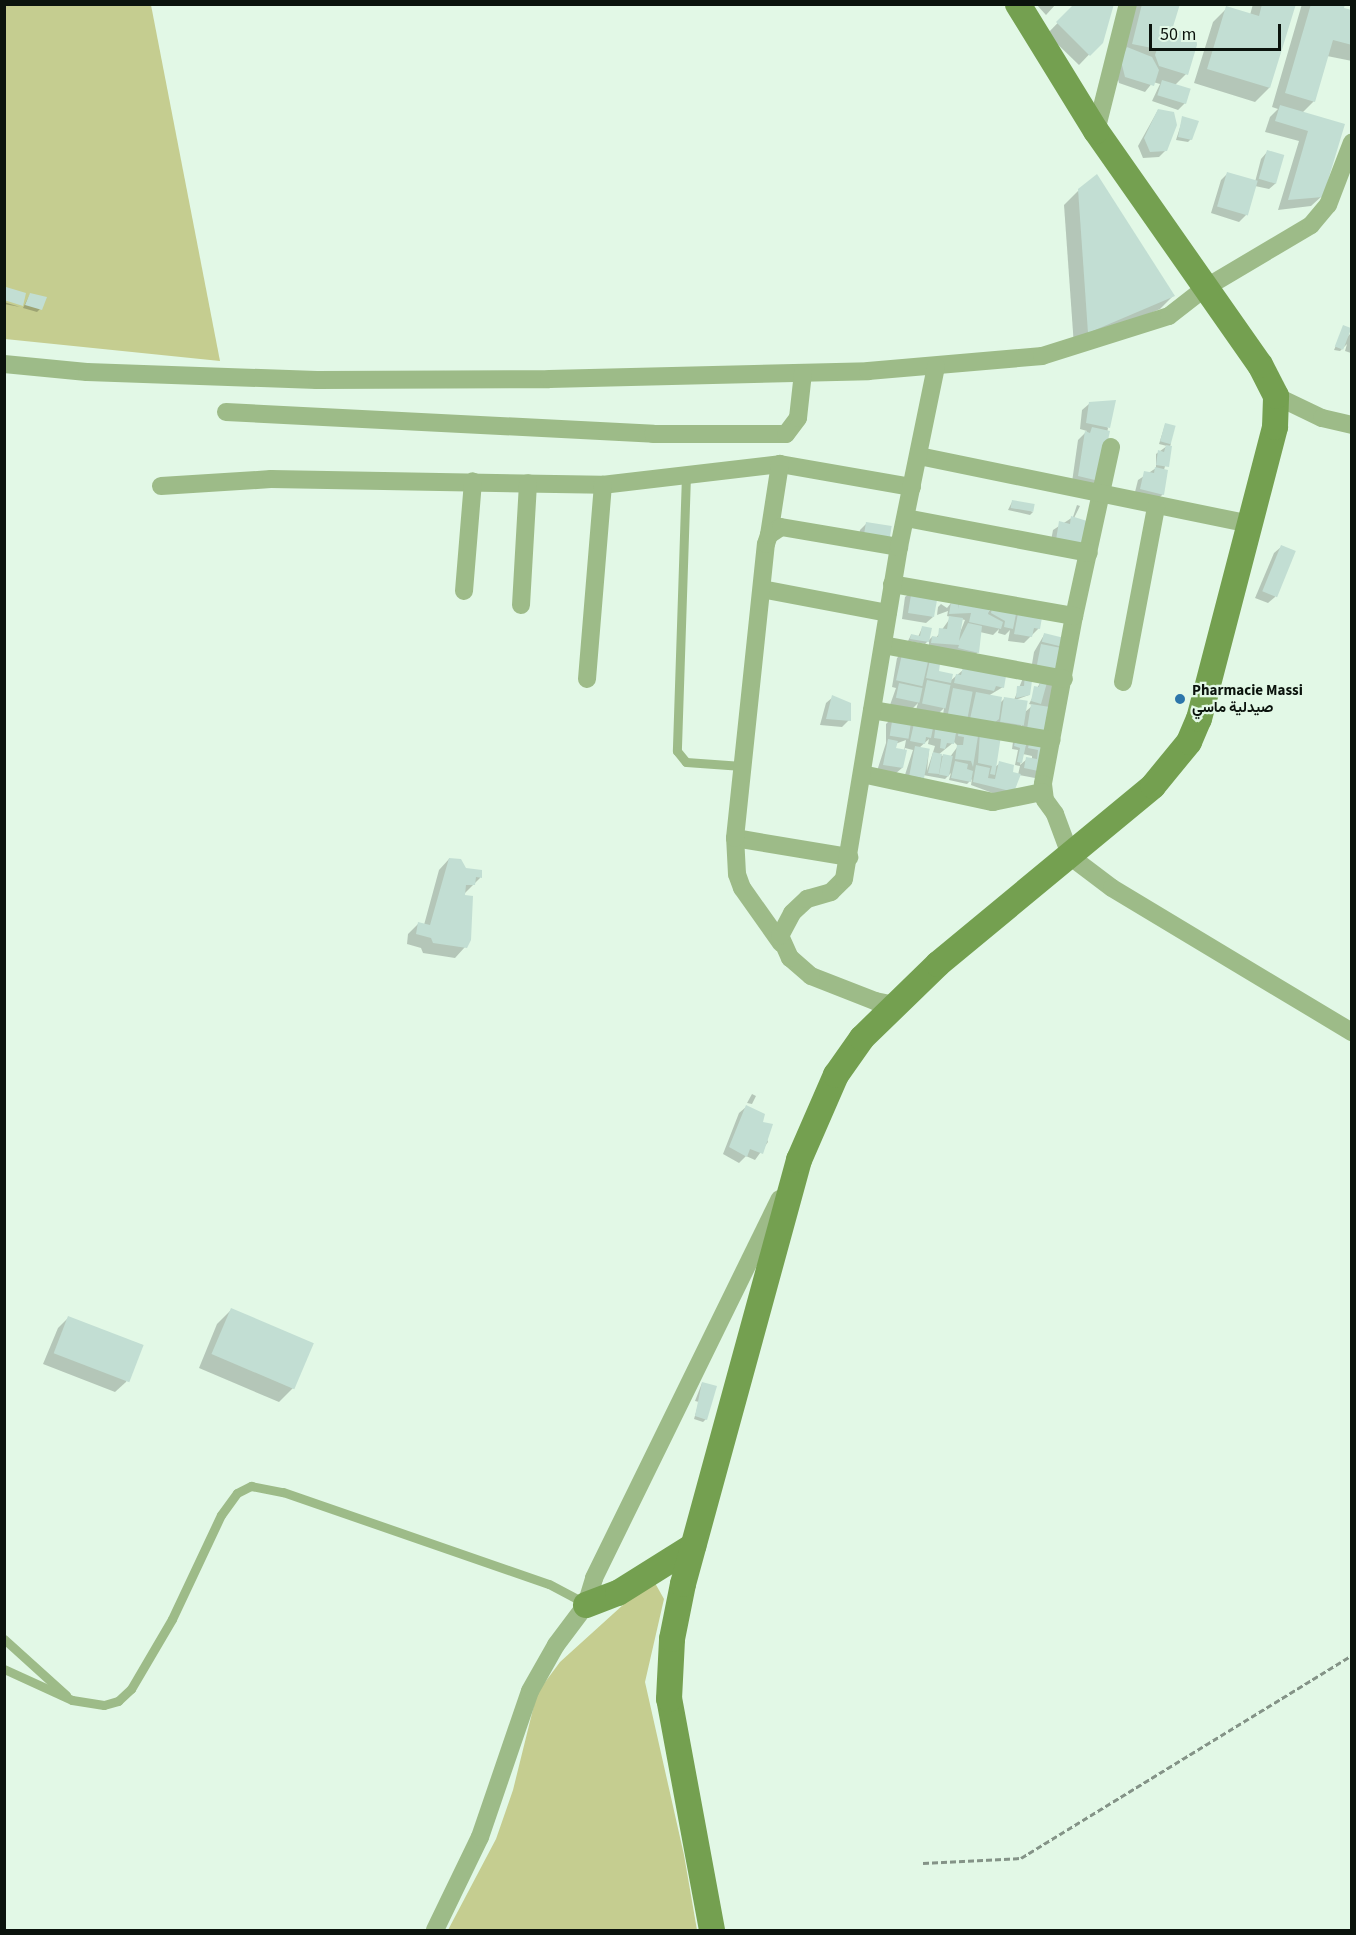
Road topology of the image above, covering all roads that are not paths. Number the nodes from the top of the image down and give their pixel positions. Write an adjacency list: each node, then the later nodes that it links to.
1 (1018, 4): 3 (street)
2 (1128, 4): 3 (street)
3 (1096, 131): 5 (street)
4 (1352, 141): 5 (street)
5 (1205, 288): 7 (street); 9 (street)
6 (4, 364): 8 (street)
7 (936, 367): 8 (street); 13 (street)
8 (803, 373): 10 (street)
9 (1276, 396): 11 (street); 24 (street)
10 (226, 412)
11 (1352, 425)
12 (1111, 447): 21 (street)
13 (919, 456): 20 (street); 21 (street)
14 (780, 464): 15 (street); 20 (street); 25 (street)
15 (686, 475): 18 (street); 40 (lane)
16 (473, 481): 17 (street); 19 (street); 30 (street)
17 (528, 483): 18 (street); 31 (street)
18 (603, 485): 35 (street)
19 (161, 486)
20 (912, 487): 23 (street)
21 (1101, 492): 22 (street); 27 (street)
22 (1156, 507): 24 (street); 37 (street)
23 (906, 518): 26 (street); 27 (street)
24 (1251, 524): 45 (street)
25 (770, 535): 26 (street); 29 (street)
26 (899, 547): 28 (street)
27 (1089, 553): 33 (street)
28 (892, 584): 32 (street); 33 (street)
29 (762, 589): 32 (street); 40 (street)
30 (464, 591)
31 (521, 605)
32 (888, 613): 34 (street)
33 (1074, 616): 36 (street)
34 (884, 645): 36 (street); 38 (street)
35 (587, 679)
36 (1064, 679): 39 (street)
37 (1123, 682)
38 (872, 710): 39 (street); 41 (street)
39 (1052, 740): 42 (street)
40 (742, 766): 43 (street)
41 (862, 774): 42 (street); 44 (street)
42 (1042, 792): 45 (street)
43 (735, 838): 44 (street); 46 (street)
44 (849, 857): 46 (street)
45 (1071, 857): 47 (street); 48 (street)
46 (781, 943): 47 (street)
47 (895, 1005): 49 (street)
48 (1352, 1032)
49 (800, 1160): 50 (street); 51 (street)
50 (693, 1546): 51 (street); 56 (street)
51 (586, 1605): 54 (lane); 55 (street)
52 (4, 1639): 54 (lane)
53 (4, 1668): 54 (lane)
54 (72, 1700)
55 (435, 1930)
56 (712, 1930)

